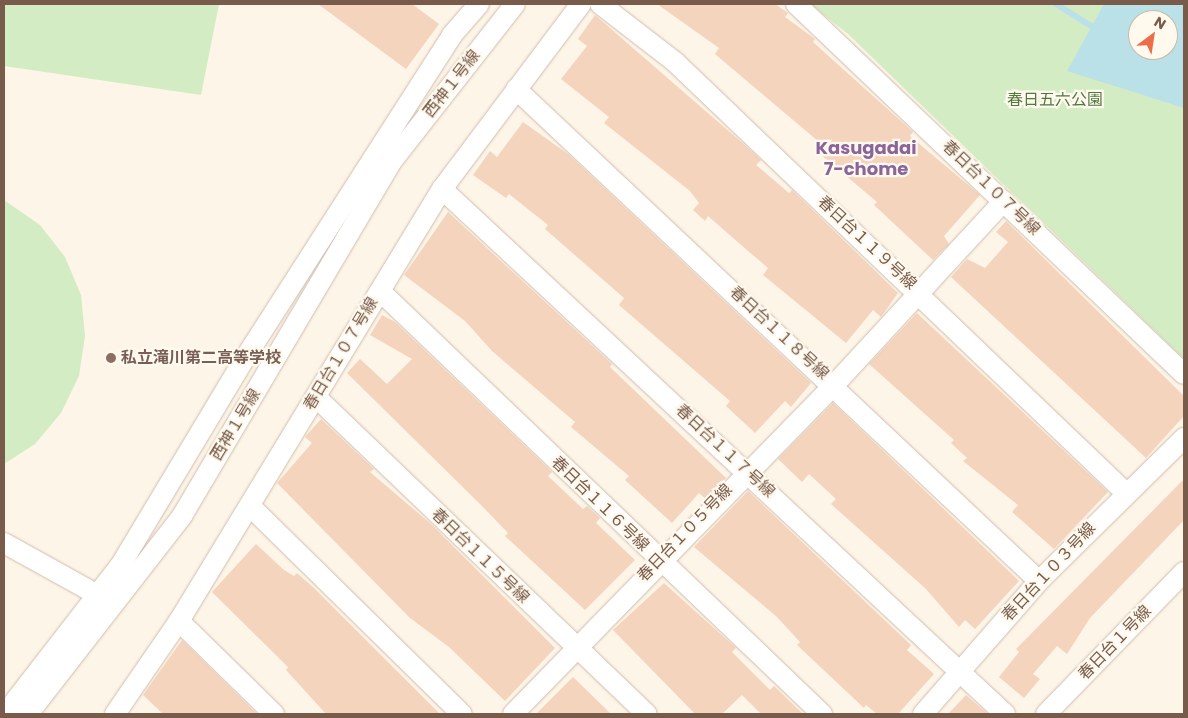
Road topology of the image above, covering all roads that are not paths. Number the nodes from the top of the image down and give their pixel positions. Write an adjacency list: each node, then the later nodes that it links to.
1 (479, 4): 22 (street, 西神１号線)
2 (515, 4): 27 (street, 西神１号線)
3 (581, 4): 6 (street, 春日台１０７号線)
4 (600, 4): 9 (street, 春日台１１９号線)
5 (796, 4): 8 (street, 春日台１０７号線)
6 (516, 90): 7 (street, 春日台１０７号線); 12 (street, 春日台１１８号線)
7 (442, 188): 10 (street, 春日台１０７号線); 15 (street, 春日台１１７号線)
8 (1004, 201): 9 (street, 春日台１０５号線); 11 (street, 春日台１０７号線)
9 (918, 290): 12 (street, 春日台１０５号線); 16 (street, 春日台１１９号線)
10 (380, 291): 13 (street, 春日台１０７号線); 19 (street, 春日台１１６号線)
11 (1184, 374)
12 (834, 384): 15 (street, 春日台１０５号線); 21 (street, 春日台１１８号線)
13 (316, 397): 17 (street, 春日台１０７号線); 24 (street, 春日台１１５号線)
14 (1184, 438): 16 (street, 春日台１０３号線)
15 (746, 471): 19 (street, 春日台１０５号線); 25 (street, 春日台１１７号線)
16 (1125, 492): 21 (street, 春日台１０３号線)
17 (250, 506): 23 (street, 春日台１０７号線); 30 (street)
18 (4, 543): 22 (street)
19 (659, 561): 24 (street, 春日台１０５号線); 33 (street, 春日台１１６号線)
20 (1184, 572): 36 (street, 春日台１号線)
21 (1039, 581): 25 (street, 春日台１０３号線)
22 (98, 595): 26 (street, 西神１号線)
23 (179, 621): 28 (street, 春日台１０７号線); 29 (street)
24 (575, 648): 31 (street, 春日台１０５号線); 32 (street, 春日台１１５号線)
25 (961, 669): 34 (street, 春日台１０３号線); 35 (street, 春日台１１７号線)
26 (5, 714)
27 (28, 714)
28 (115, 714)
29 (274, 714)
30 (462, 714)
31 (513, 714)
32 (646, 714)
33 (822, 714)
34 (923, 714)
35 (1006, 714)
36 (1046, 714)

